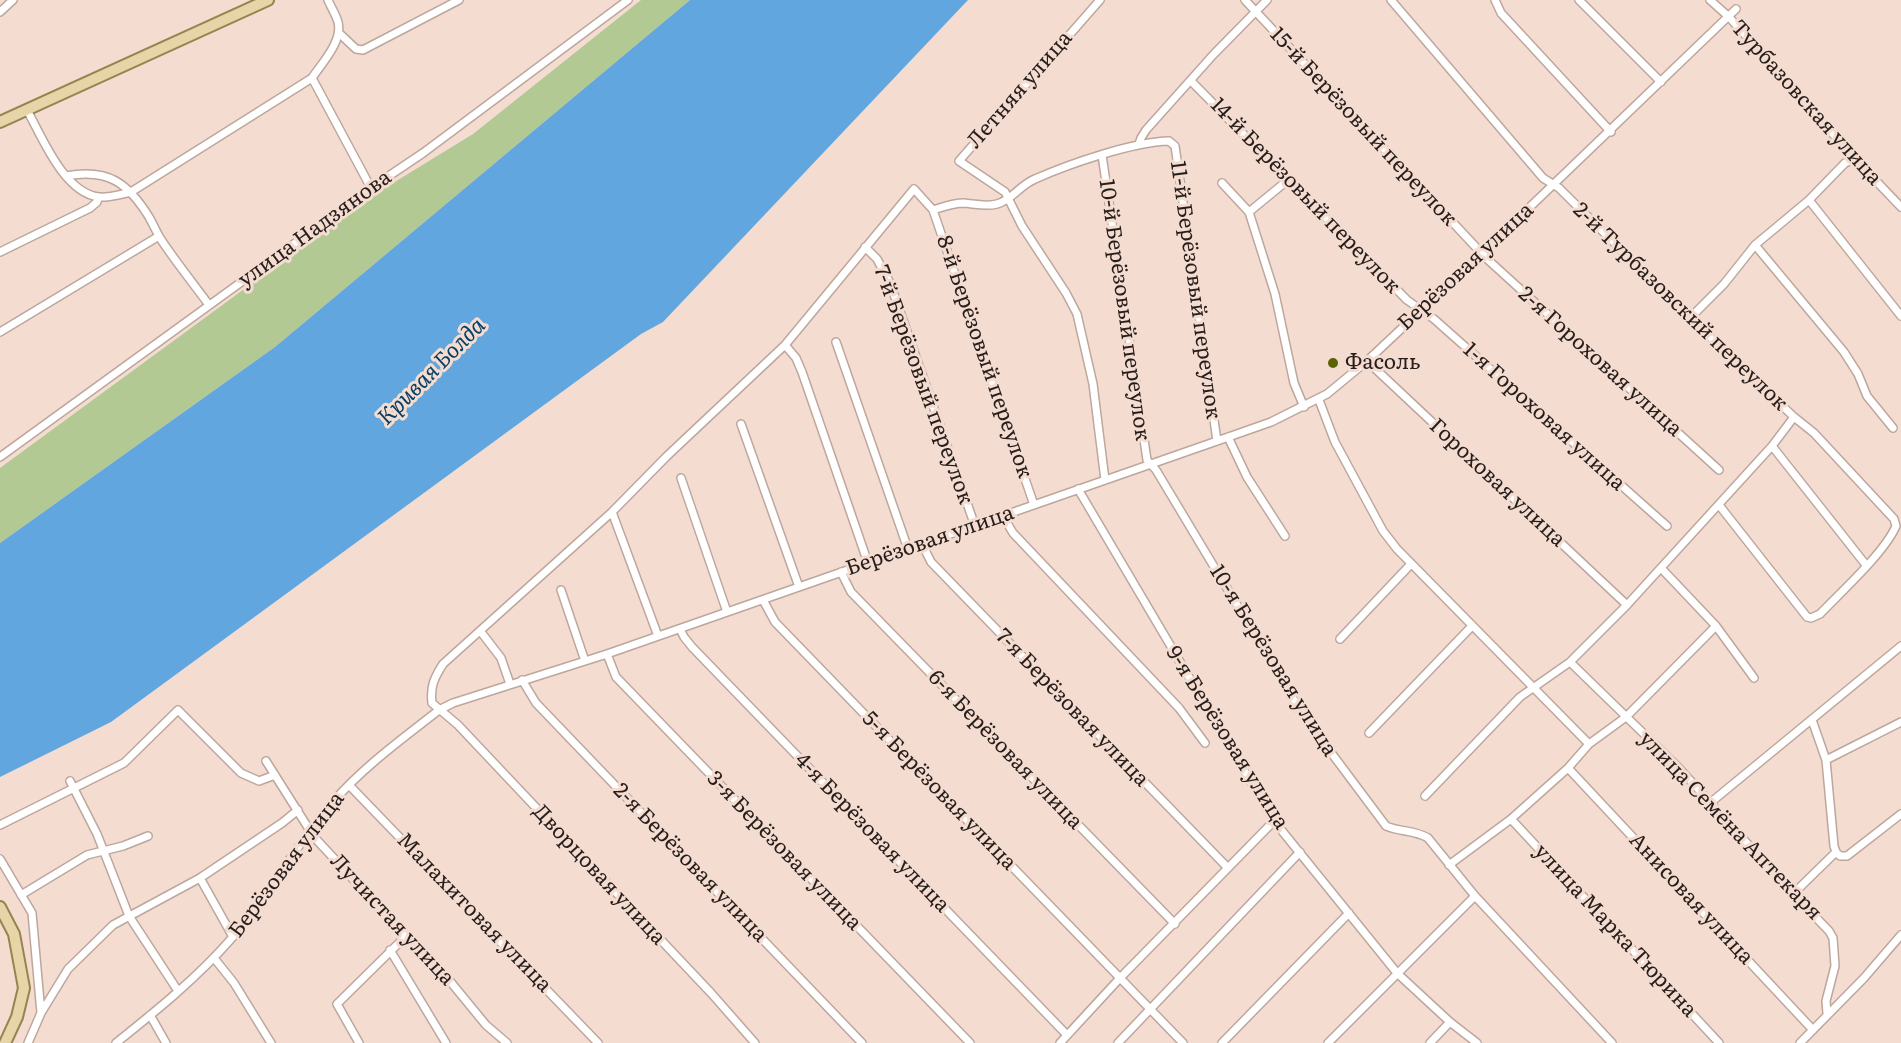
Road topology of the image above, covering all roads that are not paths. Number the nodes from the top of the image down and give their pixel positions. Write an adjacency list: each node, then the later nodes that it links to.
1 (13, 0): 14 (street)
2 (268, 0): 21 (main road)
3 (328, 0): 17 (street)
4 (459, 0): 17 (street)
5 (628, 0): 31 (street, улица Надзянова)
6 (1100, 0): 34 (street, Летняя улица)
7 (1245, 0): 15 (street, 15-й Берёзовый переулок)
8 (1267, 0): 15 (street)
9 (1391, 0): 30 (street, 2-й Турбазовский переулок)
10 (1496, 0): 23 (street)
11 (1579, 0): 20 (street)
12 (1710, 0): 16 (street, Турбазовская улица)
13 (1736, 9): 16 (street, Берёзовая улица)
14 (0, 12)
15 (1255, 12): 19 (street); 43 (street, 15-й Берёзовый переулок)
16 (1729, 17): 20 (street, Берёзовая улица); 26 (street, Турбазовская улица)
17 (339, 33): 18 (street)
18 (312, 78): 31 (street); 32 (street)
19 (1191, 81): 24 (street); 28 (street, 14-й Берёзовый переулок)
20 (1661, 82): 23 (street, Берёзовая улица)
21 (27, 110): 22 (main road); 27 (street)
22 (0, 122)
23 (1611, 132): 30 (street, Берёзовая улица)
24 (1139, 144): 25 (street); 58 (street, 11-й Берёзовый переулок)
25 (1102, 156): 34 (street); 61 (street, 10-й Берёзовый переулок)
26 (1855, 159): 35 (street); 36 (street, Турбазовская улица)
27 (66, 176): 32 (street); 33 (street)
28 (1288, 180): 38 (street); 45 (street, 14-й Берёзовый переулок)
29 (1222, 183): 38 (street)
30 (1553, 185): 43 (street, Берёзовая улица); 47 (street, 2-й Турбазовский переулок)
31 (371, 188): 44 (street, улица Надзянова)
32 (131, 192): 33 (street); 39 (street)
33 (99, 197): 42 (street)
34 (1008, 198): 37 (street); 64 (street)
35 (1809, 200): 40 (street); 46 (street)
36 (1901, 207)
37 (933, 210): 41 (street); 66 (street, 8-й Берёзовый переулок)
38 (1249, 212): 53 (street)
39 (159, 236): 44 (street); 48 (street)
40 (1755, 245): 47 (street); 56 (street)
41 (865, 247): 50 (street); 70 (street, 7-й Берёзовый переулок)
42 (0, 252)
43 (1482, 253): 45 (street, Берёзовая улица); 62 (street, 2-я Гороховая улица)
44 (209, 305): 60 (street, улица Надзянова)
45 (1420, 311): 51 (street, Берёзовая улица); 71 (street, 1-я Гороховая улица)
46 (1901, 316)
47 (1690, 318): 54 (street, 2-й Турбазовский переулок)
48 (0, 333)
49 (836, 342): 74 (street)
50 (785, 345): 68 (street); 75 (street)
51 (1367, 361): 52 (street, Берёзовая улица); 83 (street, Гороховая улица)
52 (1318, 400): 53 (street, Берёзовая улица); 76 (street)
53 (1304, 407): 57 (street, Берёзовая улица)
54 (1794, 417): 59 (street, 2-й Турбазовский переулок); 77 (street)
55 (741, 424): 80 (street)
56 (1893, 428)
57 (1228, 437): 58 (street, Берёзовая улица); 72 (street)
58 (1217, 441): 61 (street, Берёзовая улица)
59 (1772, 446): 67 (street, 2-й Турбазовский переулок); 77 (street)
60 (0, 457)
61 (1150, 464): 64 (street, Берёзовая улица); 125 (street, 10-я Берёзовая улица)
62 (1719, 470)
63 (681, 478): 84 (street)
64 (1105, 480): 65 (street, Берёзовая улица)
65 (1078, 489): 66 (street, Берёзовая улица); 117 (street, 9-я Берёзовая улица)
66 (1034, 505): 69 (street, Берёзовая улица)
67 (1719, 505): 77 (street); 78 (street, 2-й Турбазовский переулок)
68 (612, 512): 88 (street); 89 (street)
69 (1003, 516): 70 (street, Берёзовая улица); 104 (street)
70 (975, 526): 73 (street, Берёзовая улица)
71 (1667, 526)
72 (1285, 536)
73 (922, 544): 74 (street, Берёзовая улица); 126 (street, 7-я Берёзовая улица)
74 (908, 549): 75 (street, Берёзовая улица)
75 (868, 563): 79 (street, Берёзовая улица)
76 (1411, 564): 85 (street); 90 (street)
77 (1866, 565)
78 (1661, 568): 83 (street, 2-й Турбазовский переулок); 86 (street)
79 (841, 572): 80 (street, Берёзовая улица); 134 (street, 6-я Берёзовая улица)
80 (799, 587): 82 (street, Берёзовая улица)
81 (561, 590): 93 (street)
82 (763, 600): 84 (street, Берёзовая улица); 141 (street, 5-я Берёзовая улица)
83 (1627, 605): 94 (street, 2-й Турбазовский переулок)
84 (727, 612): 87 (street, Берёзовая улица)
85 (1472, 626): 98 (street); 103 (street)
86 (1716, 626): 95 (street); 100 (street)
87 (680, 628): 89 (street, Берёзовая улица); 149 (street, 4-я Берёзовая улица)
88 (481, 632): 97 (street); 99 (street)
89 (658, 636): 92 (street, Берёзовая улица)
90 (1340, 639)
91 (1901, 646): 101 (street)
92 (607, 654): 93 (street, Берёзовая улица); 162 (street, 3-я Берёзовая улица)
93 (585, 661): 96 (street, Берёзовая улица)
94 (1570, 662): 98 (street, 2-й Турбазовский переулок); 100 (street, улица Семёна Аптекаря)
95 (1754, 678)
96 (522, 680): 97 (street, Берёзовая улица); 161 (street, 2-я Берёзовая улица)
97 (510, 684): 99 (street, Берёзовая улица)
98 (1533, 688): 105 (street); 112 (street, 2-й Турбазовский переулок)
99 (439, 710): 110 (street, Берёзовая улица); 160 (street, Дворцовая улица)
100 (1626, 717): 105 (street); 113 (street, улица Семёна Аптекаря)
101 (1812, 720): 106 (street); 113 (street)
102 (1901, 722): 106 (street)
103 (1369, 733)
104 (1205, 743)
105 (1588, 744): 108 (street)
106 (1826, 760): 123 (street)
107 (266, 761): 109 (street, Лучистая улица)
108 (1568, 768): 116 (street); 148 (street, Анисовая улица)
109 (275, 775): 111 (street); 114 (street, Лучистая улица)
110 (349, 784): 119 (street, Берёзовая улица); 159 (street, Малахитовая улица)
111 (71, 785): 118 (street); 121 (street)
112 (1425, 796)
113 (1710, 802): 128 (street, улица Семёна Аптекаря)
114 (298, 810): 119 (street, Лучистая улица); 127 (street)
115 (1901, 814): 123 (street)
116 (1511, 819): 125 (street); 170 (street, улица Марка Тюрина)
117 (1274, 821): 122 (street, 9-я Берёзовая улица); 126 (street)
118 (0, 825)
119 (309, 831): 136 (street, Лучистая улица); 137 (street, Берёзовая улица)
120 (148, 836): 121 (street)
121 (104, 850): 129 (street); 133 (street)
122 (1300, 852): 132 (street, 9-я Берёзовая улица); 143 (street)
123 (1836, 852): 128 (street)
124 (0, 859): 129 (street)
125 (1449, 865): 130 (street, 10-я Берёзовая улица)
126 (1228, 868): 134 (street)
127 (200, 878): 133 (street); 137 (street)
128 (1792, 894): 145 (street, улица Семёна Аптекаря)
129 (21, 895): 144 (street)
130 (1475, 896): 140 (street); 169 (street, 10-я Берёзовая улица)
131 (0, 907): 151 (main road)
132 (1349, 913): 140 (street, 9-я Берёзовая улица); 166 (street)
133 (129, 916): 142 (street); 144 (street)
134 (1175, 924): 141 (street)
135 (1901, 935): 145 (street)
136 (406, 936): 138 (street); 158 (street, Лучистая улица)
137 (233, 937): 139 (street, Берёзовая улица)
138 (390, 950): 156 (street); 157 (street)
139 (214, 958): 142 (street, Берёзовая улица); 155 (street)
140 (1397, 973): 147 (street, 9-я Берёзовая улица); 167 (street)
141 (1120, 978): 143 (street, 5-я Берёзовая улица); 149 (street)
142 (178, 991): 146 (street, Берёзовая улица)
143 (1150, 1009): 164 (street); 165 (street, 5-я Берёзовая улица)
144 (41, 1013): 152 (street)
145 (1827, 1013): 148 (street)
146 (150, 1015): 153 (street, Берёзовая улица); 154 (street)
147 (1450, 1022): 150 (street, 9-я Берёзовая улица); 168 (street)
148 (1813, 1030): 171 (street)
149 (1067, 1035): 163 (street)
150 (1475, 1042)
151 (5, 1043)
152 (28, 1043)
153 (116, 1043)
154 (166, 1043)
155 (271, 1043)
156 (359, 1043)
157 (446, 1043)
158 (507, 1043)
159 (598, 1043)
160 (755, 1043)
161 (862, 1043)
162 (969, 1043)
163 (1060, 1043)
164 (1118, 1043)
165 (1183, 1043)
166 (1222, 1043)
167 (1328, 1043)
168 (1430, 1043)
169 (1612, 1043)
170 (1719, 1043)
171 (1800, 1043)

